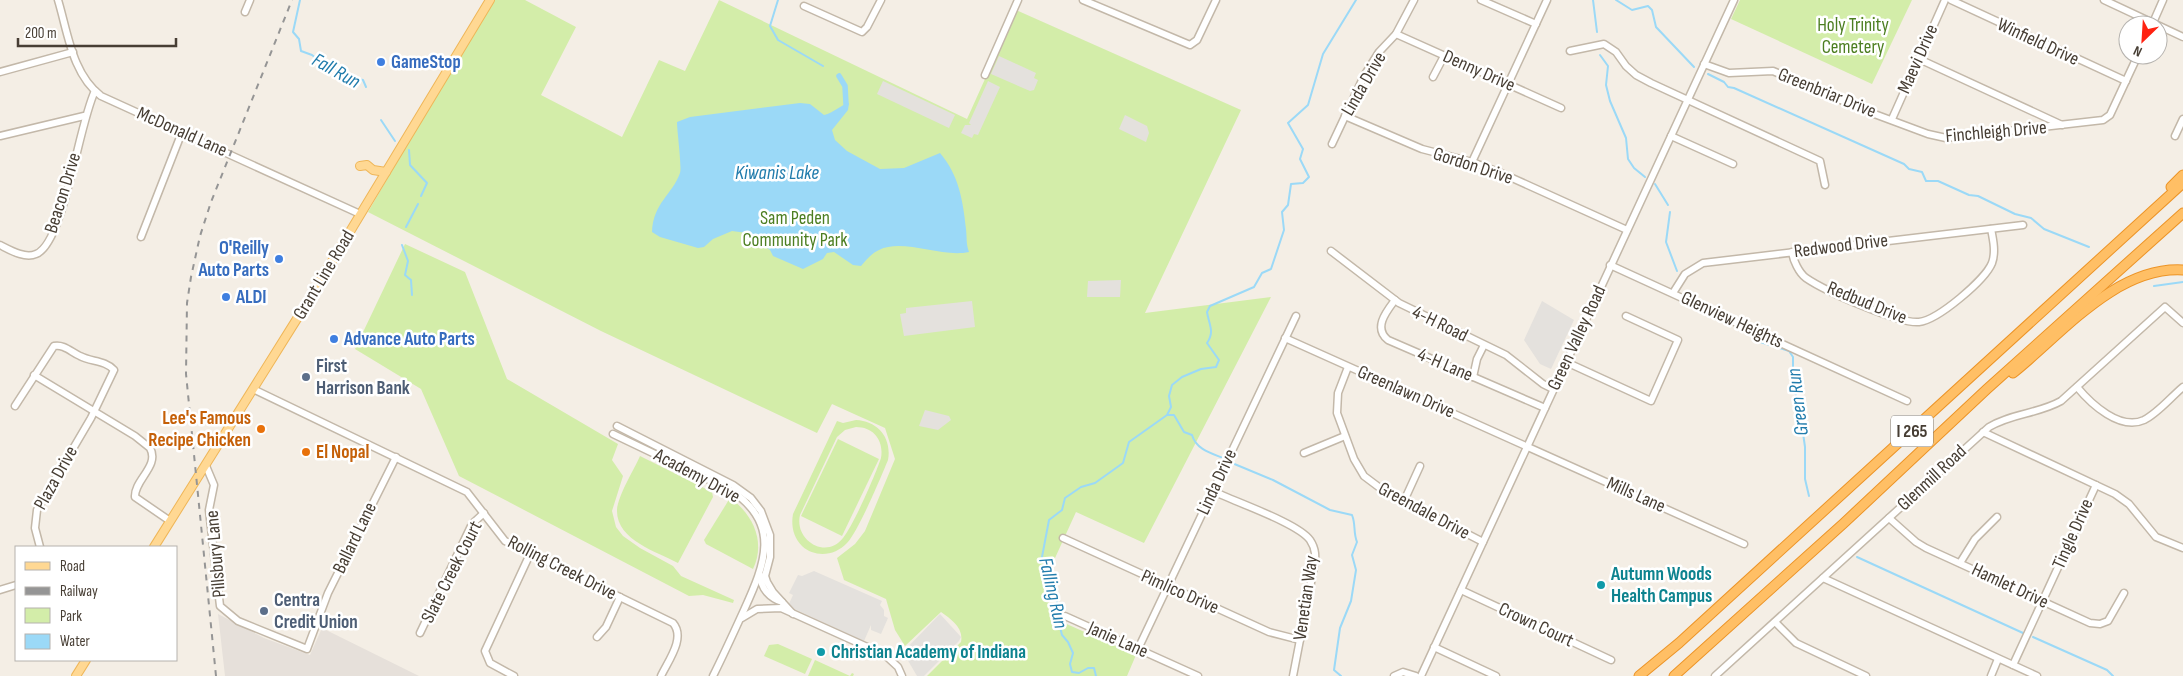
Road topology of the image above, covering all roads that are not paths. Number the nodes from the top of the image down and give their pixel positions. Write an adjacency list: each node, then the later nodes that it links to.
1 (58, 0): 25 (street, McDonald Lane)
2 (250, 0): 17 (street)
3 (490, 0): 51 (main road, Grant Line Road)
4 (881, 0): 16 (street)
5 (1018, 0): 31 (street)
6 (1083, 0): 7 (street)
7 (1216, 0)
8 (1414, 0): 22 (street, Linda Drive)
9 (1481, 0): 20 (street)
10 (1547, 0): 20 (street)
11 (1734, 0): 28 (street, Green Valley Road)
12 (1945, 0): 27 (street, Maevi Drive)
13 (1951, 0): 33 (street, Winfield Drive)
14 (2104, 0): 18 (street)
15 (2164, 0): 19 (street)
16 (804, 6)
17 (245, 12)
18 (2135, 15)
19 (2157, 15)
20 (1536, 24): 34 (street)
21 (2168, 30): 23 (street)
22 (1396, 34): 26 (street, Denny Drive); 39 (street, Linda Drive)
23 (2183, 37)
24 (1570, 51): 36 (street)
25 (73, 52): 30 (street); 35 (street, McDonald Lane)
26 (1444, 56): 32 (street); 34 (street, Denny Drive)
27 (1919, 59): 40 (street, Maevi Drive); 42 (street)
28 (1704, 64): 36 (street, Green Valley Road); 40 (street, Greenbriar Drive)
29 (2133, 65): 33 (street)
30 (0, 72)
31 (985, 75)
32 (1433, 77)
33 (2126, 81): 42 (street, Finchleigh Drive)
34 (1510, 85): 37 (street, Denny Drive); 48 (street)
35 (95, 91): 38 (street, Beacon Drive); 43 (street, McDonald Lane)
36 (1688, 100): 45 (street, Green Valley Road); 54 (street)
37 (1561, 108)
38 (84, 116): 44 (street); 61 (street, Beacon Drive)
39 (1345, 116): 47 (street, Linda Drive); 48 (street, Gordon Drive)
40 (1892, 119): 42 (street, Finchleigh Drive)
41 (2183, 119): 46 (street)
42 (2063, 126)
43 (182, 132): 56 (street, McDonald Lane); 60 (street)
44 (0, 136)
45 (1670, 136): 49 (street); 59 (street, Green Valley Road)
46 (2175, 136)
47 (1332, 144)
48 (1472, 162): 59 (street, Gordon Drive)
49 (1733, 164)
50 (360, 166): 51 (main road)
51 (386, 172): 56 (main road, Grant Line Road)
52 (2183, 175): 62 (highway)
53 (2183, 183): 62 (highway, I 265)
54 (1825, 185)
55 (2183, 213): 86 (highway, I 265)
56 (360, 214): 80 (main road, Grant Line Road)
57 (2023, 224): 58 (street, Redwood Drive)
58 (1992, 228): 64 (street, Redwood Drive); 64 (street, Redbud Drive)
59 (1627, 230): 65 (street, Green Valley Road)
60 (141, 237)
61 (0, 245)
62 (2111, 249): 148 (highway, I 265)
63 (1331, 251): 68 (street, 4-H Road)
64 (1792, 252): 67 (street, Redwood Drive)
65 (1610, 265): 67 (street, Glenview Heights); 74 (street, Green Valley Road)
66 (2183, 270): 86 (highway)
67 (1673, 293): 82 (street, Glenview Heights)
68 (1395, 300): 73 (street, 4-H Road); 77 (street, 4-H Lane)
69 (1296, 316): 72 (street, Linda Drive)
70 (1626, 316): 74 (street)
71 (2183, 323): 79 (street, Glenmill Road)
72 (1285, 338): 75 (street, Greenlawn Drive); 97 (street, Linda Drive)
73 (1484, 345): 77 (street); 81 (street, 4-H Road)
74 (1566, 362): 81 (street, Green Valley Road)
75 (1348, 367): 90 (street, Greendale Drive); 91 (street, Greenlawn Drive)
76 (34, 375): 83 (street, Plaza Drive); 85 (street); 85 (street, Plaza Drive)
77 (1473, 377): 84 (street, 4-H Lane)
78 (2183, 386): 79 (street)
79 (2077, 387): 88 (street, Glenmill Road)
80 (253, 389): 93 (street, Rolling Creek Drive); 94 (main road, Grant Line Road)
81 (1553, 389): 84 (street, Green Valley Road)
82 (1907, 401)
83 (15, 406)
84 (1545, 408): 91 (street, Green Valley Road)
85 (93, 412): 102 (street); 106 (street, Plaza Drive)
86 (1954, 420): 149 (highway, I 265)
87 (617, 426): 121 (street, Academy Drive)
88 (1983, 432): 96 (street); 101 (street, Glenmill Road)
89 (613, 434): 111 (street, Academy Drive)
90 (1345, 436): 92 (street); 98 (street, Greendale Drive)
91 (1527, 446): 104 (street, Green Valley Road); 105 (street, Mills Lane)
92 (1304, 453)
93 (396, 457): 99 (street, Rolling Creek Drive); 131 (street, Ballard Lane)
94 (206, 466): 102 (main road, Grant Line Road); 131 (street, Pillsbury Lane)
95 (1420, 466): 98 (street)
96 (2096, 485): 108 (street); 120 (street, Tingle Drive)
97 (1213, 491): 114 (street, Linda Drive); 129 (street, Venetian Way)
98 (1404, 501): 104 (street, Greendale Drive)
99 (484, 513): 109 (street, Rolling Creek Drive); 127 (street, Slate Creek Court)
100 (1997, 517): 110 (street)
101 (1889, 518): 110 (street, Hamlet Drive); 112 (street, Glenmill Road)
102 (170, 521): 107 (main road, Grant Line Road)
103 (1063, 538): 114 (street, Pimlico Drive)
104 (1483, 542): 116 (street, Green Valley Road)
105 (1744, 544)
106 (40, 546)
107 (155, 546)
108 (2183, 548)
109 (530, 554): 118 (street, Rolling Creek Drive); 138 (street)
110 (1960, 563): 120 (street, Hamlet Drive)
111 (760, 574): 119 (street); 125 (street, Academy Drive)
112 (1823, 578): 126 (street, Glenmill Road); 133 (street)
113 (15, 585): 115 (street)
114 (1168, 586): 129 (street, Pimlico Drive); 132 (street, Linda Drive)
115 (0, 590)
116 (1461, 590): 130 (street, Green Valley Road); 134 (street, Crown Court)
117 (2124, 593): 120 (street, Hamlet Drive)
118 (620, 597): 128 (street); 139 (street, Rolling Creek Drive)
119 (775, 600): 121 (street); 122 (street)
120 (2042, 601): 136 (street, Tingle Drive)
121 (783, 602): 123 (street, Academy Drive)
122 (772, 607): 123 (street); 125 (street)
123 (793, 614): 141 (street)
124 (1065, 616): 132 (street, Janie Lane)
125 (740, 620): 140 (street, Academy Drive)
126 (1775, 622): 150 (street, Glenmill Road); 151 (street)
127 (420, 633)
128 (597, 637)
129 (1300, 640): 143 (street, Venetian Way)
130 (1434, 647): 146 (street, Green Valley Road); 147 (street)
131 (307, 649)
132 (1138, 649): 142 (street, Janie Lane)
133 (1998, 659): 136 (street); 152 (street)
134 (1611, 660)
135 (85, 661): 137 (main road)
136 (2013, 665): 153 (street)
137 (76, 676)
138 (514, 676)
139 (661, 676)
140 (713, 676)
141 (902, 676)
142 (1198, 676)
143 (1293, 676)
144 (1394, 676): 145 (street)
145 (1416, 676)
146 (1420, 676)
147 (1496, 676)
148 (1640, 676)
149 (1674, 676)
150 (1715, 676)
151 (1866, 676)
152 (1991, 676)
153 (2037, 676)

